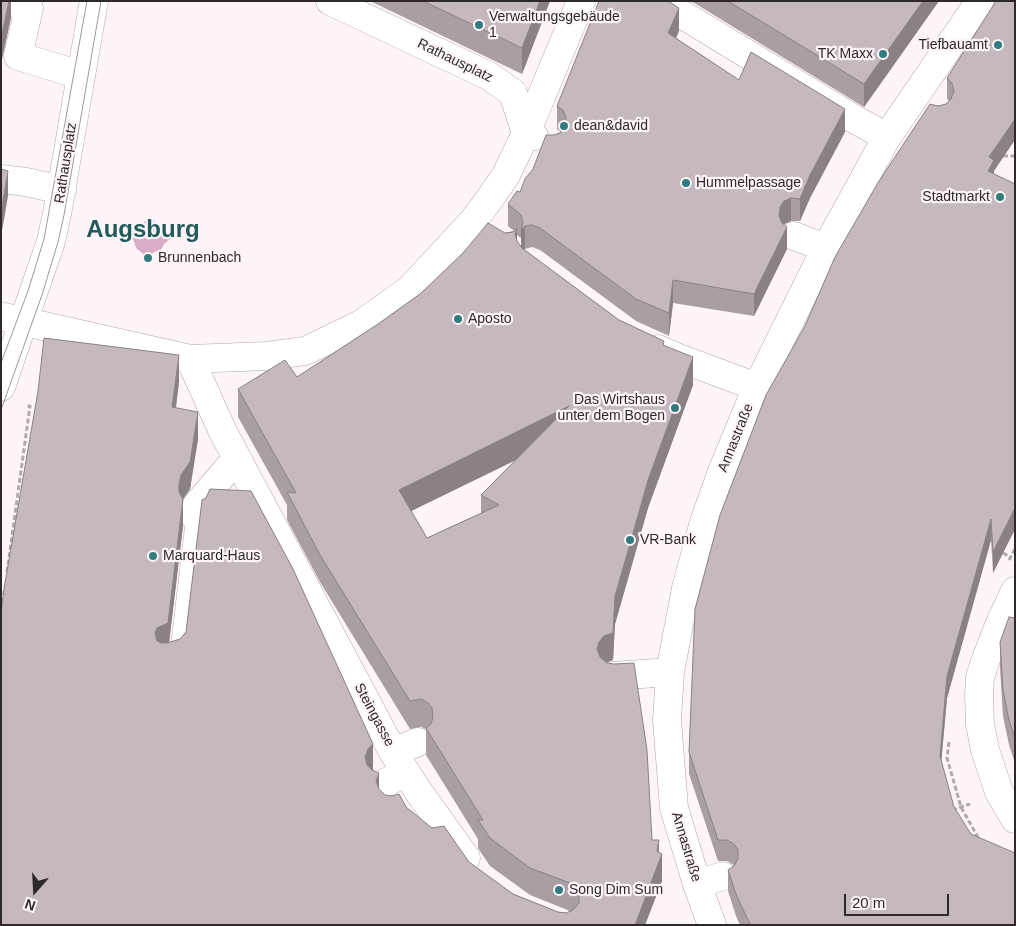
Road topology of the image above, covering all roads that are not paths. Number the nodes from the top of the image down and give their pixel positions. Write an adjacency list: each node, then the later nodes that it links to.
1 (94, 1): 14 (street, Rathausplatz)
2 (330, 1): 10 (street, Rathausplatz)
3 (581, 1): 10 (street)
4 (660, 1): 11 (street)
5 (980, 1): 8 (street, Annastraße)
6 (19, 5): 7 (street)
7 (67, 71)
8 (914, 97): 9 (street); 11 (street, Annastraße)
9 (938, 112)
10 (526, 133): 12 (street); 19 (street)
11 (887, 137): 16 (street, Annastraße)
12 (551, 144)
13 (1, 178): 14 (street)
14 (62, 190): 17 (street, Rathausplatz)
15 (794, 236): 16 (street)
16 (826, 248): 20 (street, Annastraße)
17 (14, 319): 19 (street); 21 (street, Rathausplatz)
18 (636, 339): 20 (street)
19 (190, 359): 22 (street, Steingasse)
20 (757, 386): 26 (street, Annastraße)
21 (1, 387)
22 (237, 458): 23 (street); 30 (street, Steingasse)
23 (194, 515): 25 (lane)
24 (1015, 591): 28 (street)
25 (164, 662)
26 (670, 672): 27 (street); 31 (street, Annastraße)
27 (613, 676)
28 (1015, 819)
29 (723, 876): 31 (street)
30 (477, 880)
31 (697, 884): 32 (street, Annastraße)
32 (712, 925)

